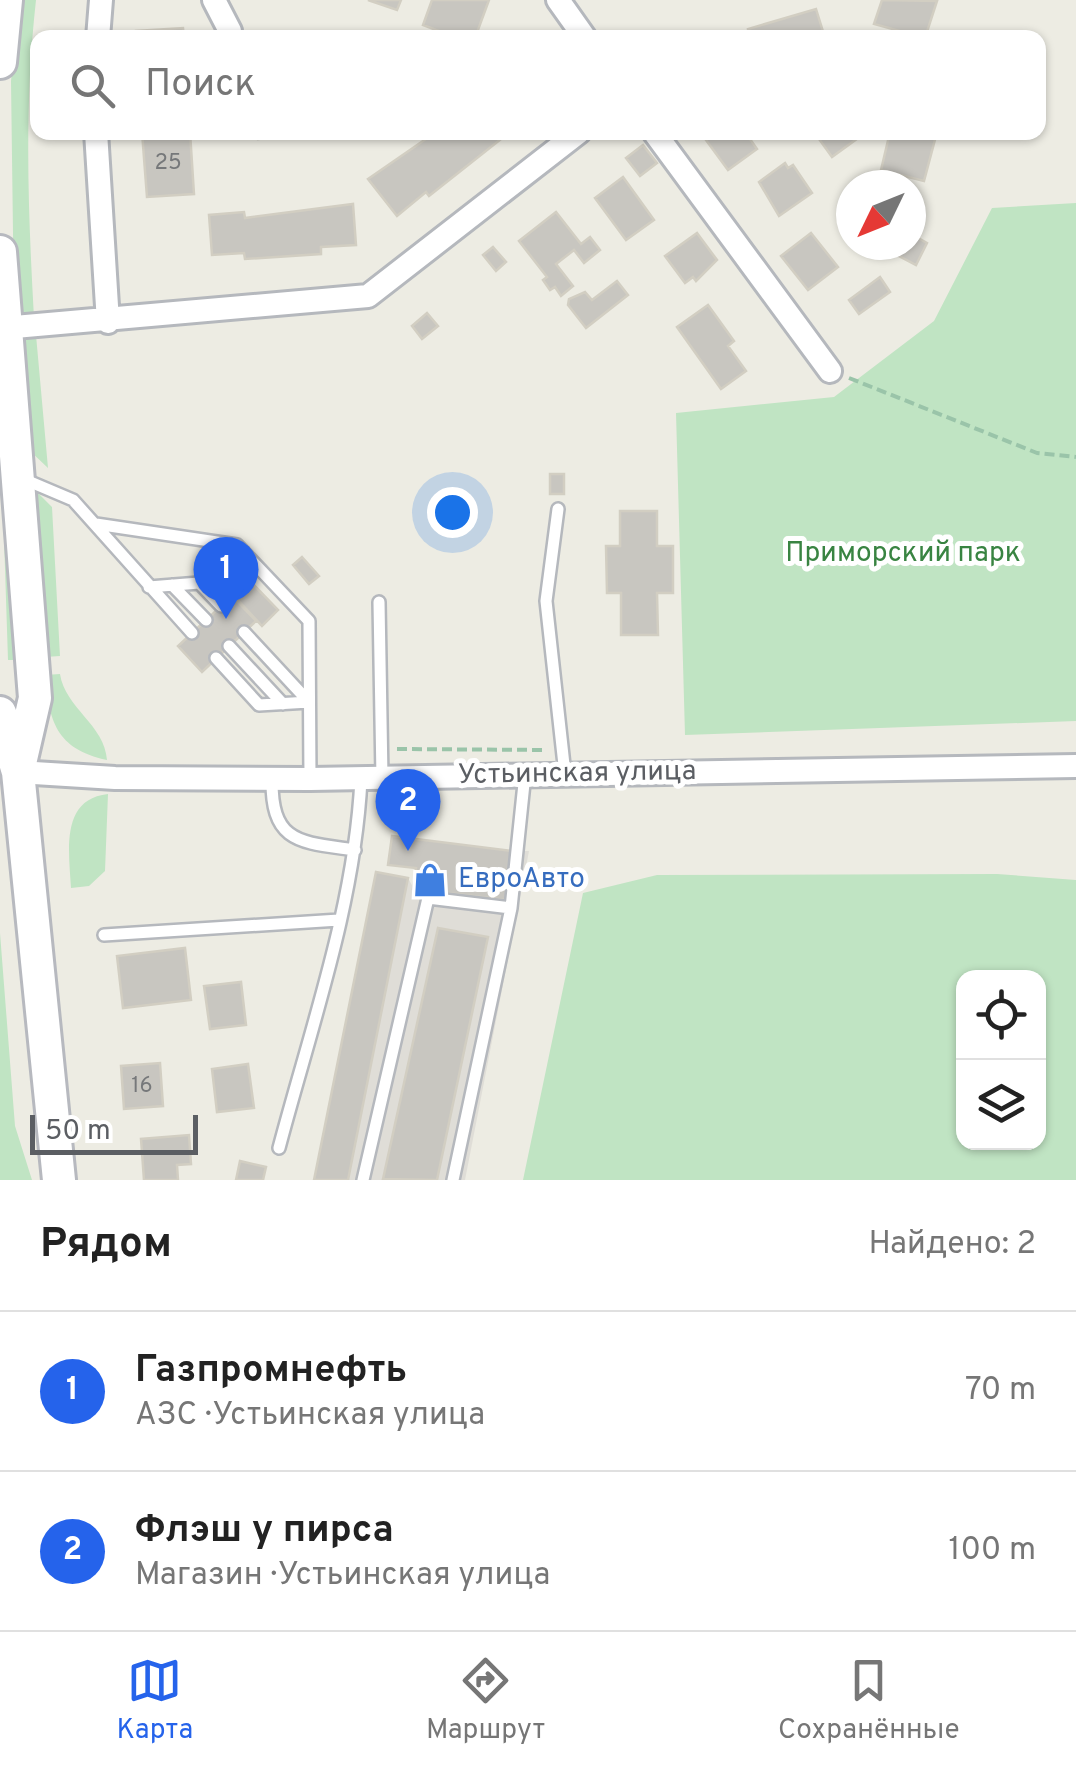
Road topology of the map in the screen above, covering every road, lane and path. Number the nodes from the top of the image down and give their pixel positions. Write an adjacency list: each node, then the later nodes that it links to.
1 (6, 0): 8 (main road)
2 (101, 0): 5 (street)
3 (214, 0): 6 (street)
4 (558, 0): 7 (street)
5 (99, 30)
6 (229, 30)
7 (579, 30)
8 (0, 62)
9 (97, 140): 13 (street)
10 (569, 140): 13 (street)
11 (660, 140): 15 (street)
12 (0, 252): 14 (main road)
13 (108, 322): 14 (street)
14 (2, 328): 17 (main road)
15 (830, 371): 16 (path)
16 (1076, 457)
17 (16, 476): 19 (lane); 35 (main road)
18 (558, 509): 33 (lane)
19 (96, 524): 21 (lane); 29 (lane)
20 (172, 585): 21 (lane); 23 (lane); 24 (lane)
21 (149, 587): 26 (lane)
22 (379, 602): 32 (lane)
23 (220, 606)
24 (206, 620)
25 (244, 632): 29 (lane)
26 (192, 633)
27 (230, 646): 30 (lane)
28 (216, 658): 30 (lane)
29 (309, 702): 30 (lane); 39 (lane)
30 (283, 704)
31 (0, 714): 35 (main road)
32 (382, 749): 33 (path); 38 (lane)
33 (564, 762): 34 (street, Устьинская улица); 36 (street, Устьинская улица)
34 (1076, 766)
35 (6, 773): 37 (street, Устьинская улица); 42 (main road)
36 (525, 774): 38 (street, Устьинская улица); 43 (lane)
37 (272, 778): 39 (street, Устьинская улица); 40 (lane)
38 (372, 778): 39 (street, Устьинская улица); 40 (lane)
39 (310, 779)
40 (354, 850): 44 (lane)
41 (0, 857): 42 (main road)
42 (32, 886): 47 (main road)
43 (511, 908): 48 (lane); 49 (lane)
44 (339, 920): 45 (lane); 46 (lane)
45 (104, 935)
46 (278, 1148)
47 (59, 1180)
48 (363, 1180)
49 (453, 1180)

